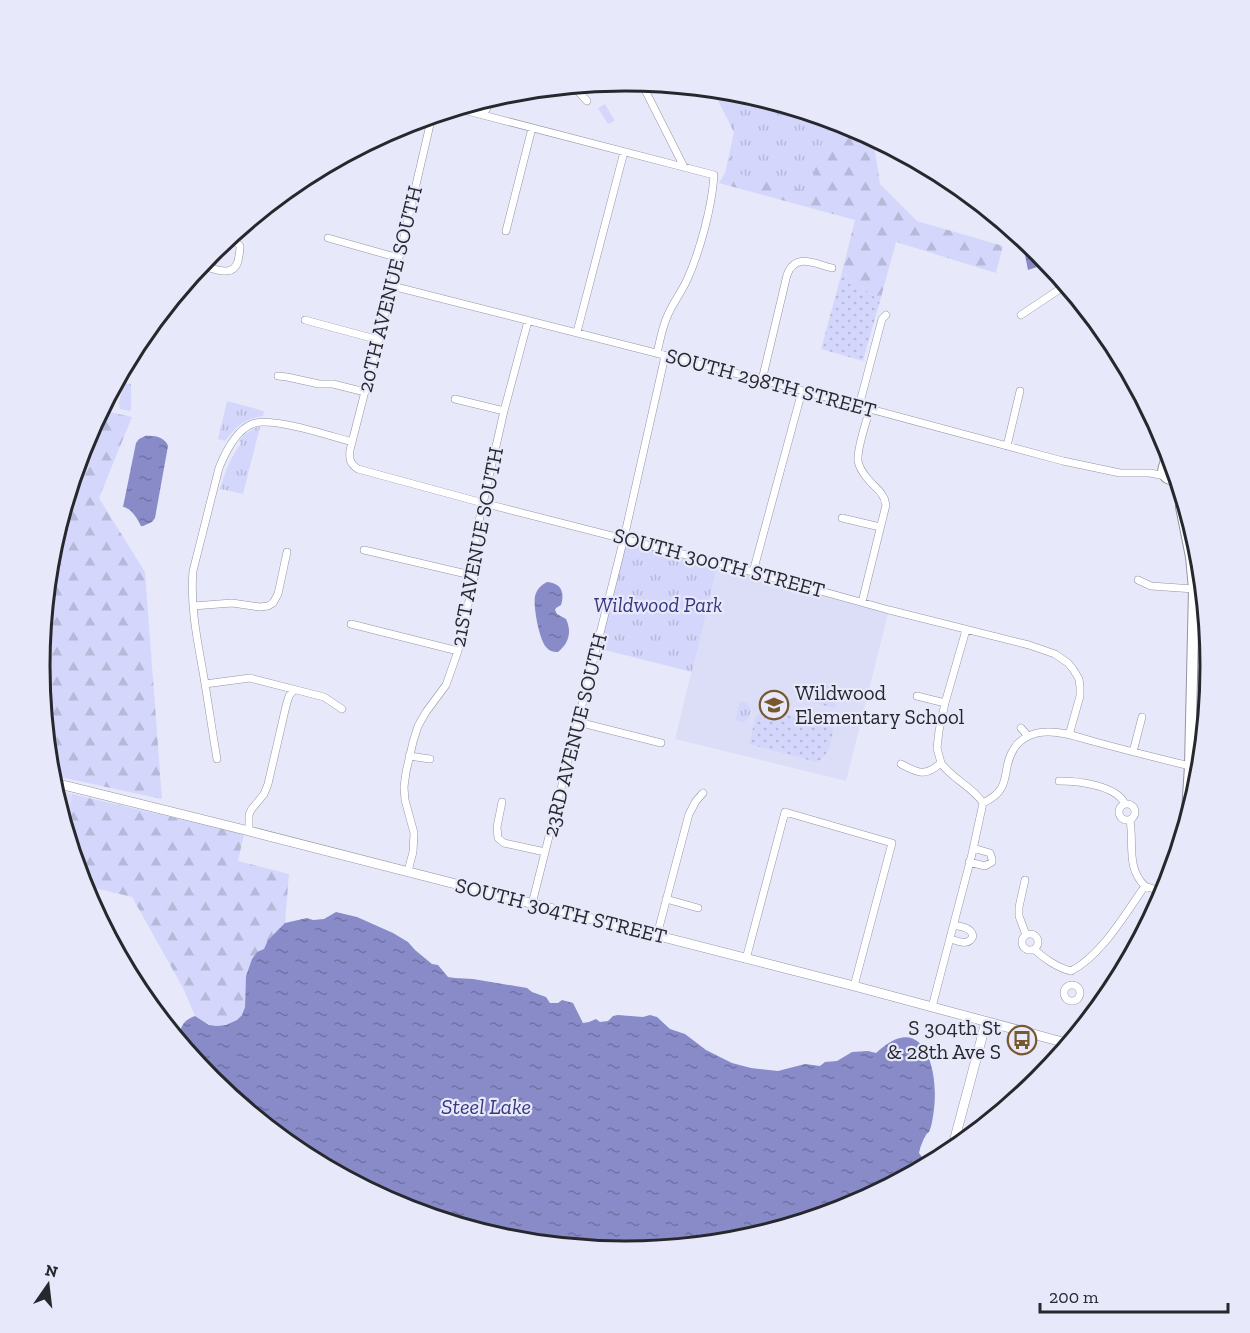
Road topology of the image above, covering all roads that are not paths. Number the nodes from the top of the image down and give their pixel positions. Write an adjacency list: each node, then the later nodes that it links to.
1 (646, 92): 10 (street)
2 (579, 93): 3 (street)
3 (587, 101)
4 (487, 108): 6 (street)
5 (471, 112): 6 (street)
6 (483, 116): 8 (street)
7 (430, 126): 14 (street, 20TH AVENUE SOUTH)
8 (532, 128): 9 (street); 11 (street)
9 (624, 152): 10 (street); 23 (street)
10 (684, 167): 25 (street)
11 (506, 231)
12 (328, 238): 14 (street)
13 (237, 243): 15 (street)
14 (399, 258): 17 (street, 20TH AVENUE SOUTH)
15 (211, 268)
16 (832, 268): 28 (street)
17 (392, 286): 22 (street, SOUTH 298TH STREET); 24 (street, 20TH AVENUE SOUTH)
18 (1060, 289): 20 (street)
19 (886, 315): 33 (street)
20 (1021, 315)
21 (305, 320): 24 (street)
22 (528, 321): 23 (street, SOUTH 298TH STREET); 35 (street, 21ST AVENUE SOUTH)
23 (577, 332): 25 (street, SOUTH 298TH STREET)
24 (379, 340): 31 (street, 20TH AVENUE SOUTH)
25 (657, 353): 26 (street, SOUTH 298TH STREET)
26 (665, 356): 28 (street, SOUTH 298TH STREET); 43 (street, 23RD AVENUE SOUTH)
27 (278, 376): 31 (street)
28 (762, 380): 29 (street, SOUTH 298TH STREET)
29 (802, 391): 33 (street, SOUTH 298TH STREET); 46 (street)
30 (1020, 391): 37 (street)
31 (365, 392): 36 (street, 20TH AVENUE SOUTH)
32 (455, 399): 35 (street)
33 (859, 406): 34 (street, SOUTH 298TH STREET)
34 (870, 409): 37 (street, SOUTH 298TH STREET); 42 (street)
35 (504, 411): 40 (street, 21ST AVENUE SOUTH)
36 (352, 442): 38 (street, 20TH AVENUE SOUTH); 52 (street)
37 (1007, 446): 39 (street, SOUTH 298TH STREET)
38 (350, 462): 40 (street, SOUTH 300TH STREET)
39 (1166, 471)
40 (483, 503): 43 (street, SOUTH 300TH STREET); 48 (street, 21ST AVENUE SOUTH)
41 (842, 518): 42 (street)
42 (880, 527): 51 (street)
43 (624, 538): 46 (street, SOUTH 300TH STREET); 62 (street, 23RD AVENUE SOUTH)
44 (364, 550): 48 (street)
45 (287, 552): 52 (street)
46 (753, 572): 51 (street, SOUTH 300TH STREET)
47 (1192, 572): 50 (main road)
48 (475, 576): 55 (street, 21ST AVENUE SOUTH)
49 (1138, 580): 50 (street)
50 (1194, 589): 73 (main road)
51 (862, 602): 54 (street, SOUTH 300TH STREET)
52 (193, 606): 56 (street)
53 (351, 624): 55 (street)
54 (966, 630): 59 (street); 64 (street, SOUTH 300TH STREET)
55 (458, 651): 68 (street, 21ST AVENUE SOUTH)
56 (205, 684): 57 (street); 69 (street)
57 (294, 690): 60 (street); 82 (street)
58 (917, 696): 59 (street)
59 (945, 703): 71 (street)
60 (342, 709)
61 (1142, 717): 67 (street)
62 (578, 722): 66 (street); 84 (street, 23RD AVENUE SOUTH)
63 (1021, 728): 65 (street)
64 (1069, 735): 65 (street); 67 (street)
65 (1028, 736): 79 (street)
66 (661, 743)
67 (1133, 752): 73 (street)
68 (409, 756): 70 (street); 86 (street, 21ST AVENUE SOUTH)
69 (217, 759)
70 (430, 759)
71 (941, 763): 72 (street); 79 (street)
72 (901, 764)
73 (1190, 766): 74 (main road)
74 (1189, 778)
75 (1059, 781): 80 (street)
76 (62, 785): 82 (street, SOUTH 304TH STREET)
77 (703, 793): 90 (street)
78 (502, 802): 84 (street)
79 (983, 803): 83 (street)
80 (1125, 804): 81 (street); 81 (street)
81 (1130, 820): 88 (street)
82 (249, 831): 86 (street, SOUTH 304TH STREET)
83 (973, 848): 85 (street); 85 (street)
84 (545, 852): 91 (street, 23RD AVENUE SOUTH)
85 (969, 862): 93 (street)
86 (408, 871): 91 (street, SOUTH 304TH STREET)
87 (1025, 880): 97 (street)
88 (1145, 886): 89 (street); 97 (street)
89 (1156, 890)
90 (666, 899): 92 (street); 94 (street)
91 (532, 904): 94 (street, SOUTH 304TH STREET)
92 (698, 909)
93 (954, 925): 95 (street); 95 (street)
94 (657, 935): 96 (street, SOUTH 304TH STREET)
95 (950, 939): 100 (street)
96 (746, 959): 99 (street, SOUTH 304TH STREET); 99 (street)
97 (1071, 971): 98 (street)
98 (1072, 984)
99 (854, 986): 100 (street, SOUTH 304TH STREET)
100 (932, 1007): 101 (street, SOUTH 304TH STREET)
101 (986, 1022): 102 (street, SOUTH 304TH STREET); 103 (street)
102 (1061, 1042)
103 (955, 1138)

